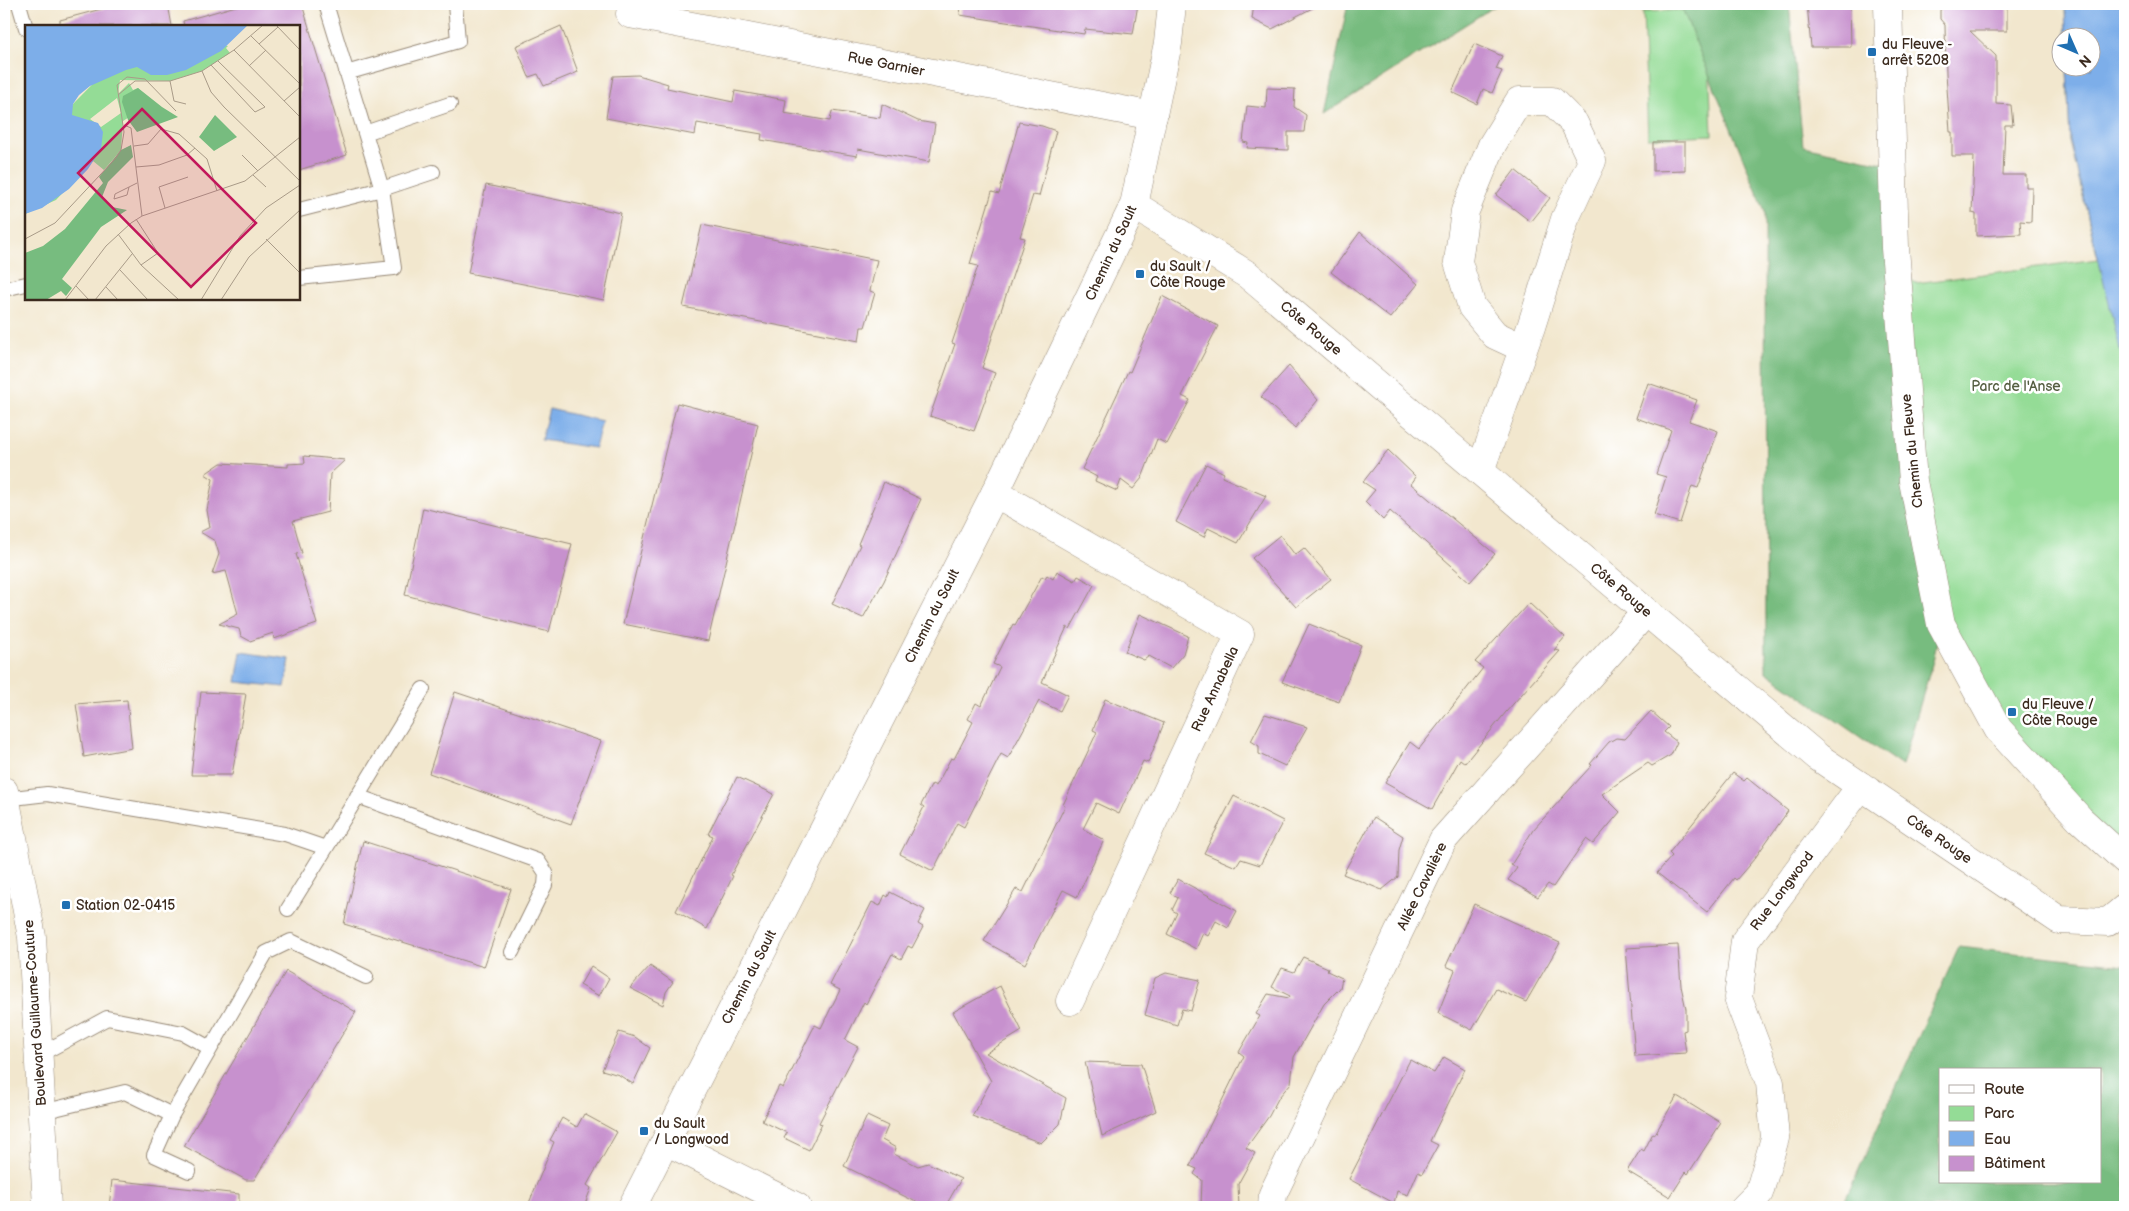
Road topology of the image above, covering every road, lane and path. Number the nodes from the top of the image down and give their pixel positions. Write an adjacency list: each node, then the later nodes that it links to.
1 (19, 4): 7 (lane)
2 (326, 4): 8 (lane)
3 (455, 4): 8 (lane)
4 (632, 4): 10 (street, Rue Garnier)
5 (1172, 4): 10 (street, Chemin du Sault)
6 (1888, 4): 28 (street, Chemin du Fleuve)
7 (25, 25)
8 (346, 73): 11 (lane)
9 (450, 104): 11 (lane)
10 (1153, 116): 14 (street, Chemin du Sault)
11 (365, 133): 13 (lane)
12 (433, 172): 13 (lane)
13 (382, 189): 15 (lane); 16 (lane)
14 (1134, 205): 20 (street, Côte Rouge); 21 (street, Chemin du Sault)
15 (300, 210)
16 (300, 278)
17 (25, 284): 18 (lane)
18 (4, 289)
19 (1523, 348): 19 (street); 20 (street)
20 (1480, 471): 22 (street, Côte Rouge)
21 (995, 493): 33 (street, Rue Annabella); 38 (street, Chemin du Sault)
22 (1646, 612): 24 (street, Côte Rouge); 43 (street, Allée Cavalière)
23 (423, 689): 26 (lane)
24 (1861, 786): 29 (street, Côte Rouge); 44 (street, Rue Longwood)
25 (4, 795): 27 (lane); 35 (street, Boulevard Guillaume-Couture)
26 (357, 796): 27 (lane); 31 (lane)
27 (326, 848): 30 (lane)
28 (2125, 860)
29 (2125, 908)
30 (288, 909)
31 (512, 952)
32 (366, 977): 34 (lane)
33 (1070, 1001)
34 (210, 1048): 35 (lane); 37 (lane)
35 (39, 1055): 36 (street, Boulevard Guillaume-Couture)
36 (42, 1112): 37 (lane); 40 (street, Boulevard Guillaume-Couture)
37 (172, 1116): 39 (lane)
38 (666, 1140): 41 (street, Chemin du Sault); 42 (street)
39 (189, 1171)
40 (47, 1207)
41 (632, 1207)
42 (797, 1207)
43 (1272, 1207)
44 (1745, 1207)

